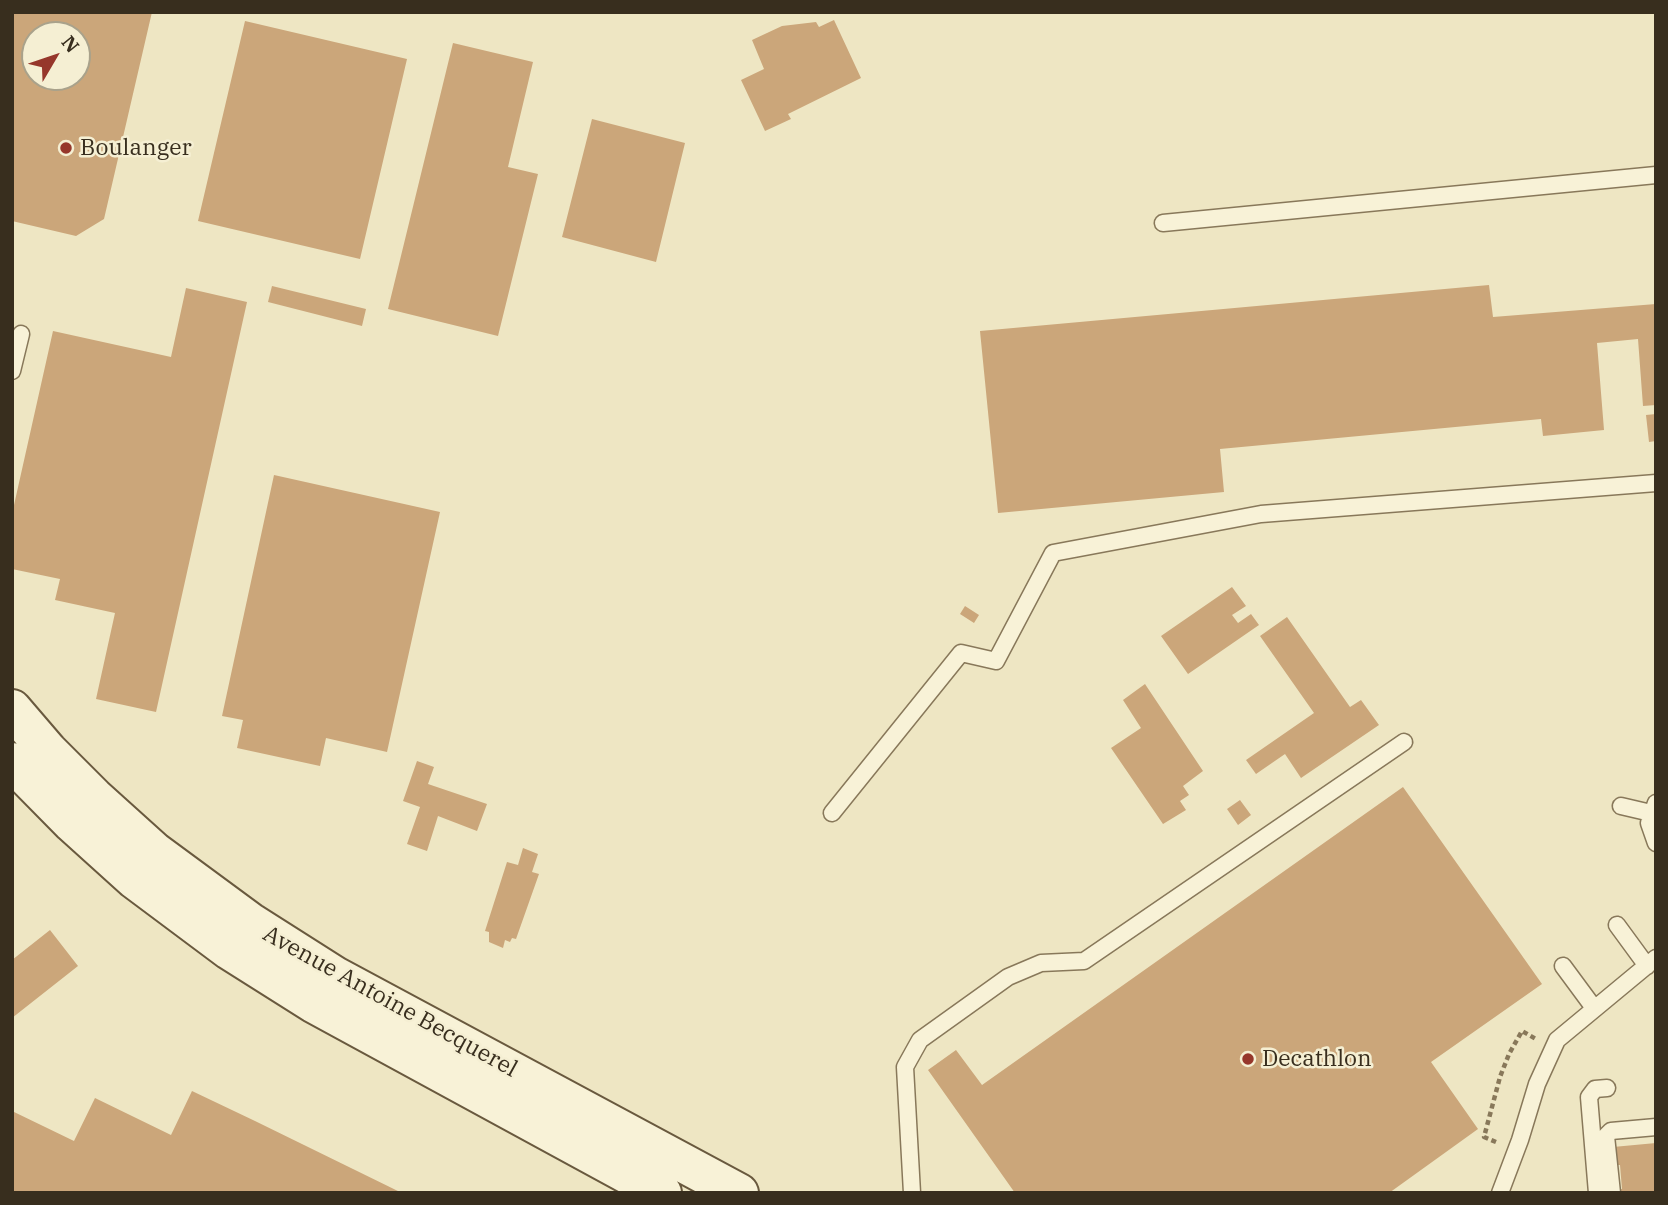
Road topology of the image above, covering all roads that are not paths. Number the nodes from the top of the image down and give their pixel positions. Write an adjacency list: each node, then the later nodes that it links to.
1 (1656, 175): 2 (lane)
2 (1163, 223)
3 (21, 334): 4 (lane)
4 (12, 372)
5 (1656, 483): 11 (lane)
6 (12, 709): 20 (main road, Avenue Antoine Becquerel)
7 (1404, 742): 21 (lane)
8 (12, 762): 19 (main road, Avenue Antoine Becquerel)
9 (1620, 806): 10 (lane)
10 (1653, 808): 12 (lane)
11 (832, 813)
12 (1656, 843)
13 (1617, 925): 14 (lane)
14 (1651, 962): 16 (lane)
15 (1563, 966): 16 (lane)
16 (1594, 1009): 22 (lane)
17 (1607, 1088): 23 (lane)
18 (1656, 1126): 24 (lane)
19 (662, 1193)
20 (738, 1193)
21 (912, 1193)
22 (1500, 1193)
23 (1597, 1193)
24 (1612, 1193)

